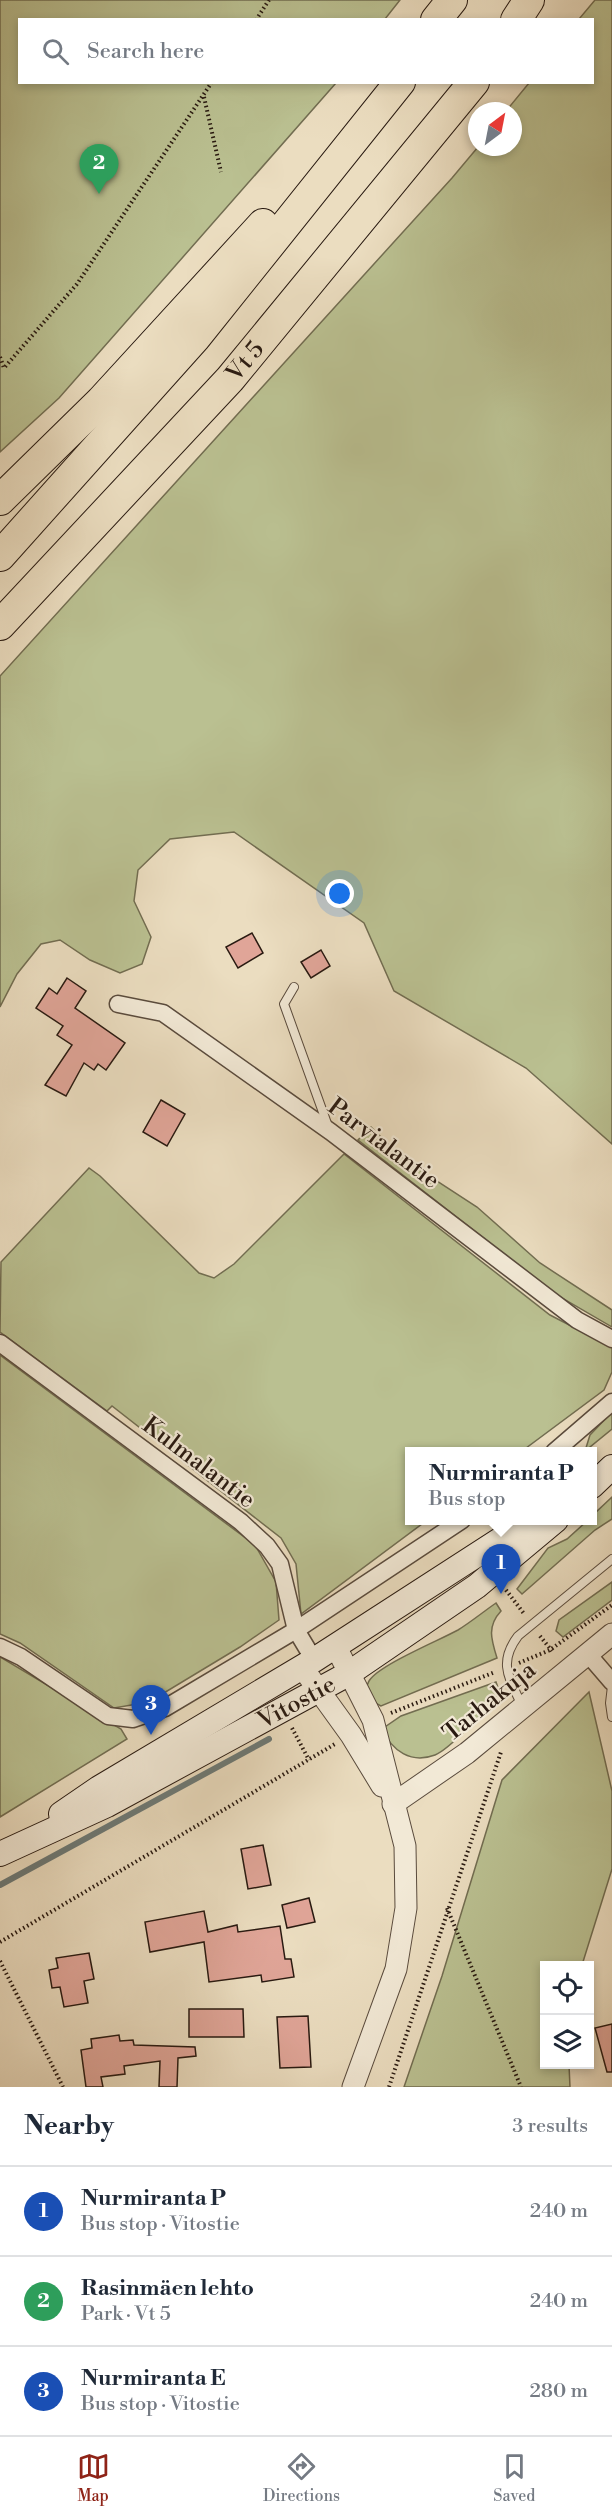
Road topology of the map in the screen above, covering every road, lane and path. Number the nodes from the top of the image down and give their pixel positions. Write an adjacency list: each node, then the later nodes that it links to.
1 (269, 0): 5 (path)
2 (452, 0): 6 (highway)
3 (458, 0): 7 (highway)
4 (529, 0): 8 (highway)
5 (256, 18)
6 (438, 18)
7 (446, 18)
8 (517, 18)
9 (211, 84): 13 (path)
10 (382, 84): 16 (highway)
11 (398, 84): 17 (highway)
12 (472, 84): 18 (highway, Vt 5)
13 (203, 96): 14 (path); 15 (path)
14 (221, 172)
15 (0, 357)
16 (0, 500)
17 (0, 556)
18 (0, 625)
19 (294, 987): 21 (lane)
20 (118, 1004): 21 (street, Parvialantie)
21 (330, 1132): 22 (street, Parvialantie)
22 (612, 1339)
23 (0, 1343): 37 (street, Kulmalantie)
24 (612, 1402): 25 (street)
25 (560, 1447)
26 (612, 1455): 27 (main road)
27 (597, 1464)
28 (612, 1467): 29 (main road)
29 (597, 1481)
30 (456, 1525): 37 (street)
31 (521, 1525): 40 (main road, Vitostie)
32 (551, 1525): 34 (main road, Vitostie)
33 (612, 1559): 36 (lane)
34 (493, 1573): 36 (path); 46 (main road, Vitostie)
35 (612, 1605): 41 (path)
36 (532, 1625): 44 (lane)
37 (296, 1630): 39 (street); 43 (street, Kulmalantie)
38 (612, 1634): 42 (street, Tarhakuja)
39 (0, 1647)
40 (336, 1647): 43 (main road, Vitostie); 46 (street)
41 (550, 1650): 44 (path); 45 (path)
42 (587, 1653): 45 (street, Tarhakuja); 47 (street)
43 (308, 1664): 48 (street); 55 (main road, Vitostie)
44 (505, 1668): 49 (lane); 51 (path)
45 (569, 1669): 49 (street, Tarhakuja)
46 (348, 1674): 48 (main road, Vitostie); 51 (street)
47 (612, 1684): 50 (lane)
48 (319, 1691): 52 (street); 55 (main road, Vitostie)
49 (524, 1708): 54 (street, Tarhakuja)
50 (612, 1717)
51 (373, 1720): 54 (street)
52 (351, 1735): 54 (street); 57 (path)
53 (506, 1746): 56 (path)
54 (393, 1804): 60 (street)
55 (6, 1851)
56 (447, 1908): 61 (path); 62 (path)
57 (0, 1942)
58 (0, 1961): 59 (path)
59 (63, 2087)
60 (353, 2087)
61 (389, 2087)
62 (521, 2087)

